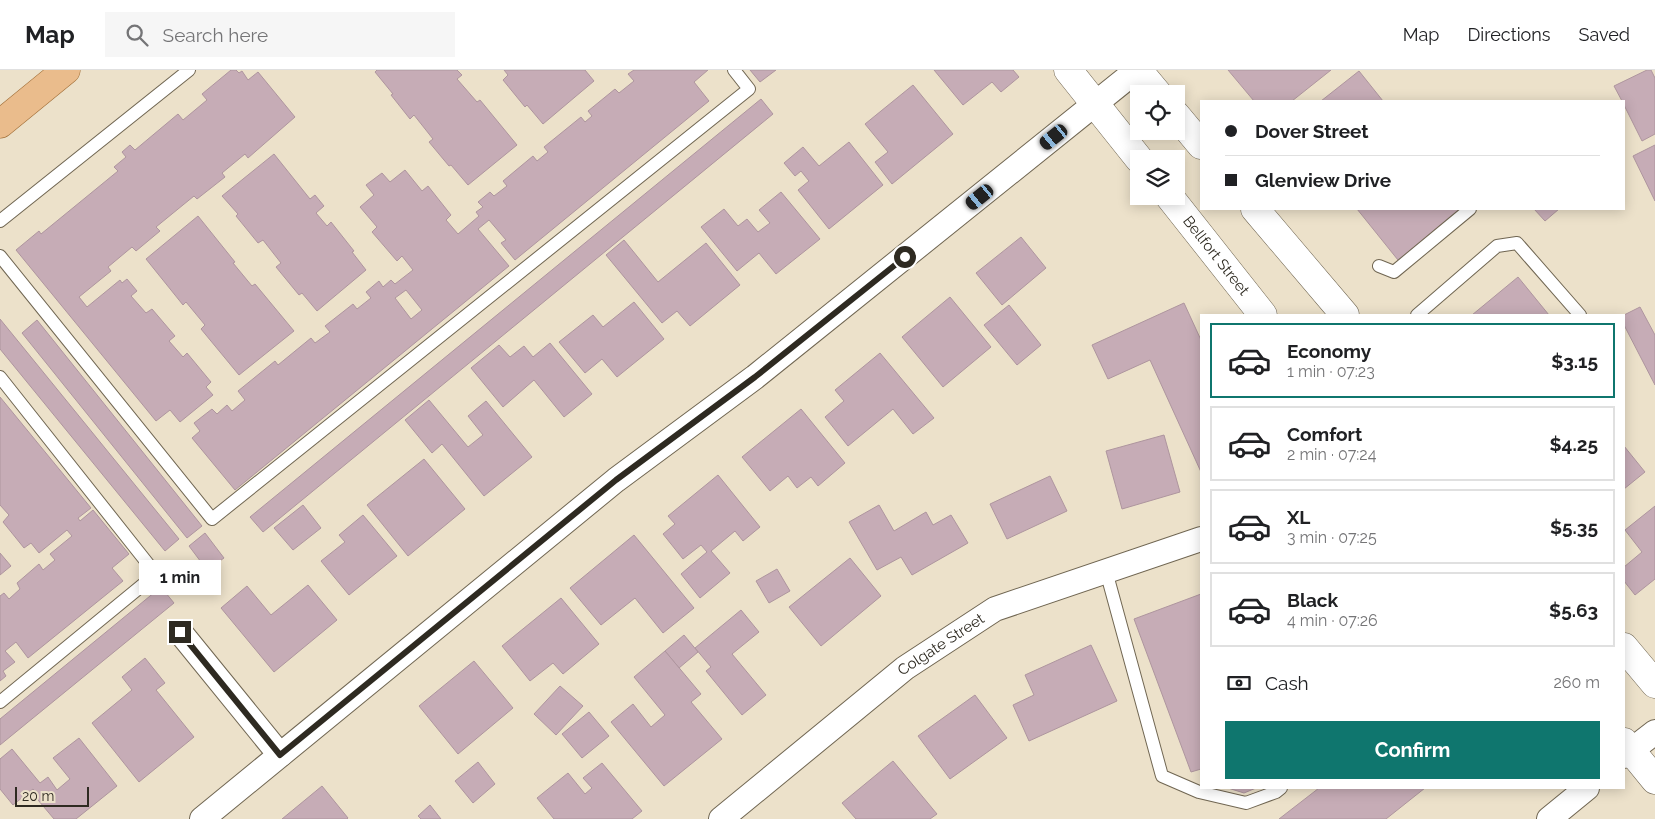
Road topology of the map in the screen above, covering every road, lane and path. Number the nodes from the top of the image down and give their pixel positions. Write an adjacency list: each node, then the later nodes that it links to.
1 (66, 70): 8 (main road)
2 (189, 70): 15 (lane)
3 (734, 70): 16 (lane)
4 (1068, 70): 7 (main road)
5 (1138, 70): 6 (main road); 7 (street)
6 (1150, 85)
7 (1096, 104): 11 (main road); 31 (street)
8 (0, 124)
9 (1185, 126): 10 (main road)
10 (1200, 144)
11 (1132, 150)
12 (1176, 205): 18 (main road, Bellfort Street)
13 (1256, 210): 19 (main road)
14 (1469, 210): 17 (lane)
15 (0, 220)
16 (0, 256)
17 (1379, 266)
18 (1262, 314)
19 (1344, 314)
20 (1418, 314): 21 (lane)
21 (1579, 314)
22 (0, 377): 28 (lane)
23 (1200, 538): 24 (street, Colgate Street)
24 (1106, 571): 33 (lane); 36 (street, Colgate Street)
25 (180, 632): 31 (street)
26 (1625, 648): 27 (main road)
27 (1655, 684)
28 (0, 702)
29 (1655, 732): 30 (street)
30 (1626, 749): 32 (main road)
31 (280, 755): 35 (street)
32 (1655, 780)
33 (1280, 789)
34 (1586, 789): 37 (street)
35 (202, 819)
36 (721, 819)
37 (1549, 819)

